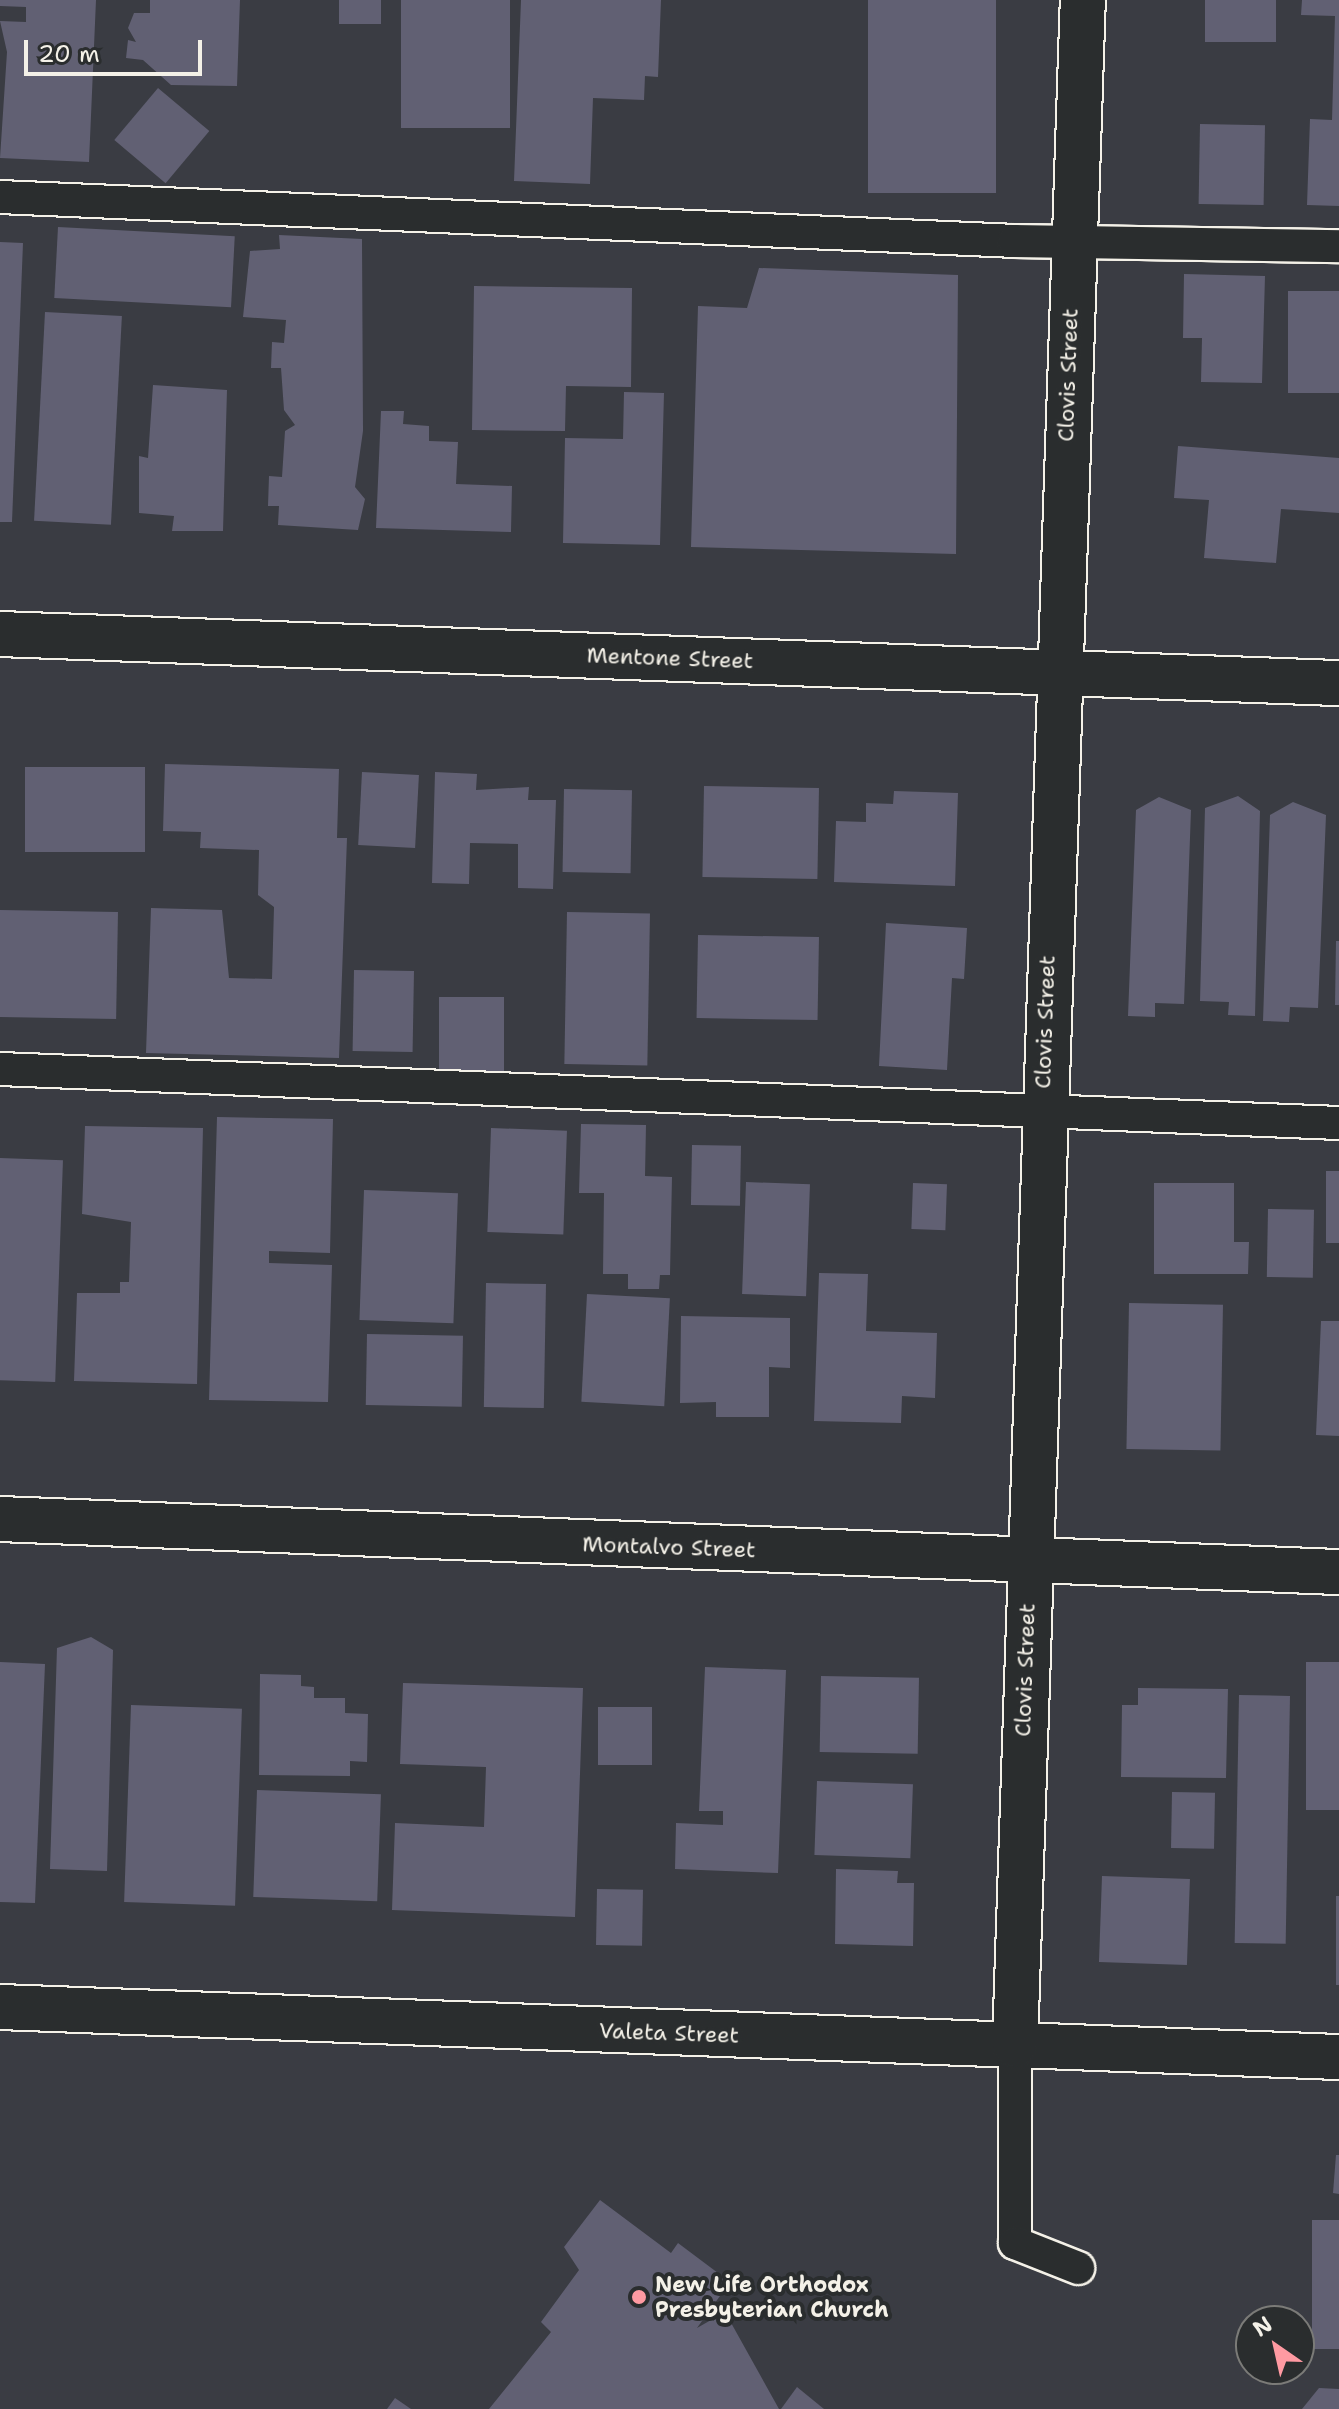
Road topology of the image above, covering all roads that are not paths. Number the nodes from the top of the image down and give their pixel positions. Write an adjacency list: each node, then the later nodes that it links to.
1 (1083, 0): 3 (street, Clovis Street)
2 (0, 197): 3 (lane)
3 (1073, 239): 4 (lane); 6 (street, Clovis Street)
4 (1339, 246)
5 (0, 634): 6 (street, Mentone Street)
6 (1057, 672): 7 (street, Mentone Street); 9 (street, Clovis Street)
7 (1339, 683)
8 (0, 1069): 9 (lane)
9 (1042, 1111): 10 (lane); 12 (street, Clovis Street)
10 (1339, 1123)
11 (0, 1519): 12 (street, Montalvo Street)
12 (1028, 1561): 13 (street, Montalvo Street); 15 (street, Clovis Street)
13 (1339, 1572)
14 (0, 2007): 15 (street, Valeta Street)
15 (1015, 2045): 16 (street, Valeta Street); 17 (lane)
16 (1339, 2057)
17 (1078, 2268)

